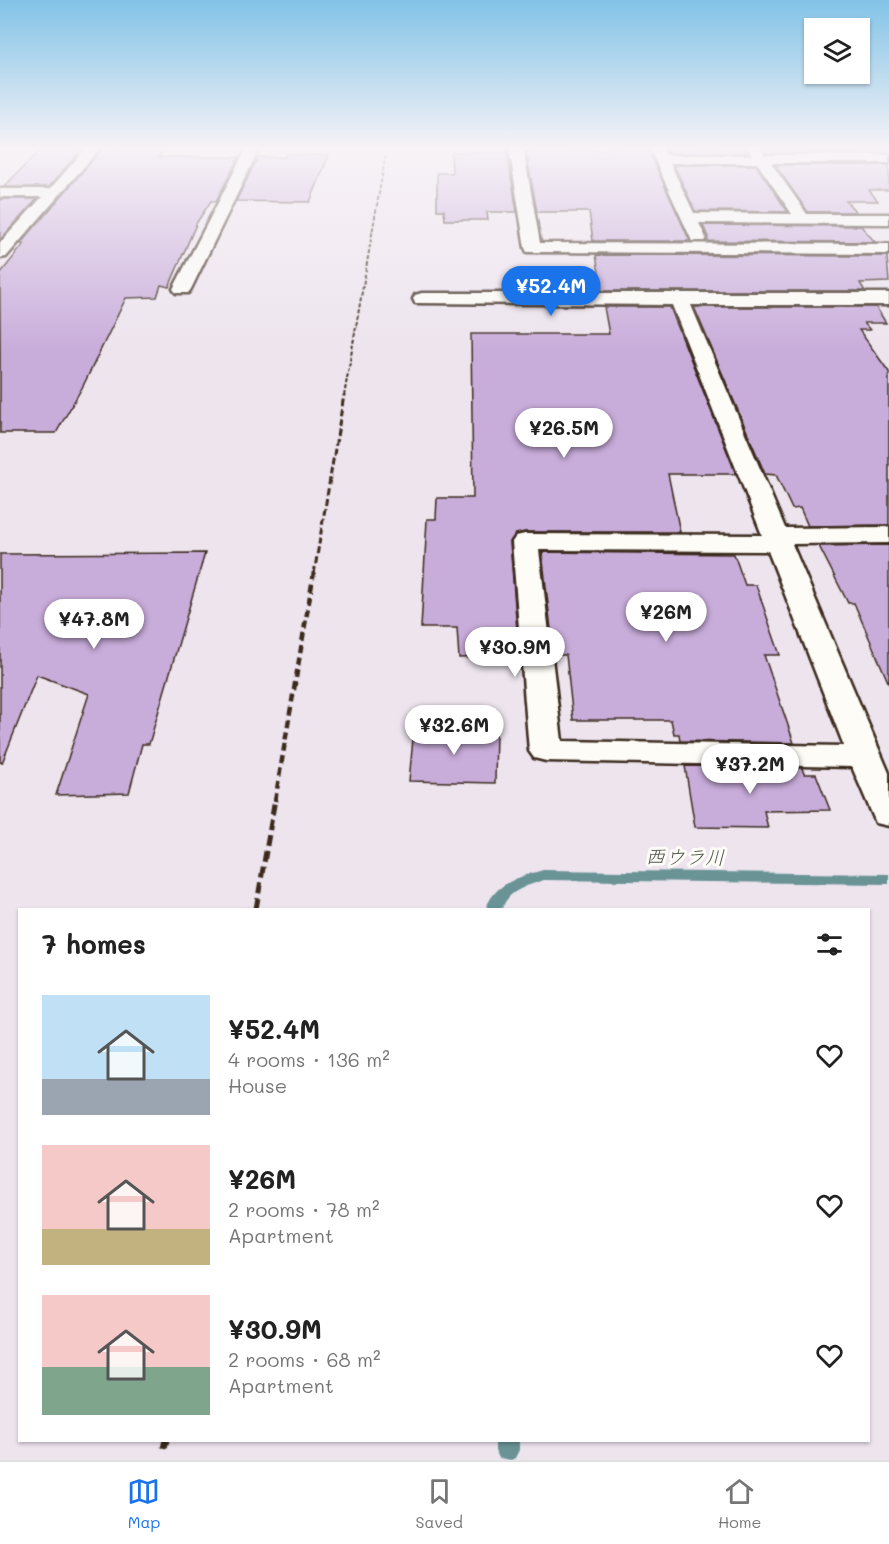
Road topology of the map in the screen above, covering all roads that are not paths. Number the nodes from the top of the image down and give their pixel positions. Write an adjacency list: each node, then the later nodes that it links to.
1 (34, 215): 12 (street)
2 (220, 215): 13 (street)
3 (527, 215): 10 (street)
4 (688, 215): 6 (street)
5 (799, 215): 7 (street)
6 (689, 218): 7 (street); 10 (street)
7 (802, 219): 8 (street)
8 (883, 219): 9 (street)
9 (889, 235)
10 (703, 248): 11 (street)
11 (889, 249)
12 (0, 253)
13 (182, 290)
14 (422, 299): 15 (street)
15 (679, 299): 16 (street); 18 (street)
16 (889, 299)
17 (889, 535): 18 (street)
18 (777, 539): 19 (street); 19 (street)
19 (865, 757): 20 (street)
20 (889, 815)

